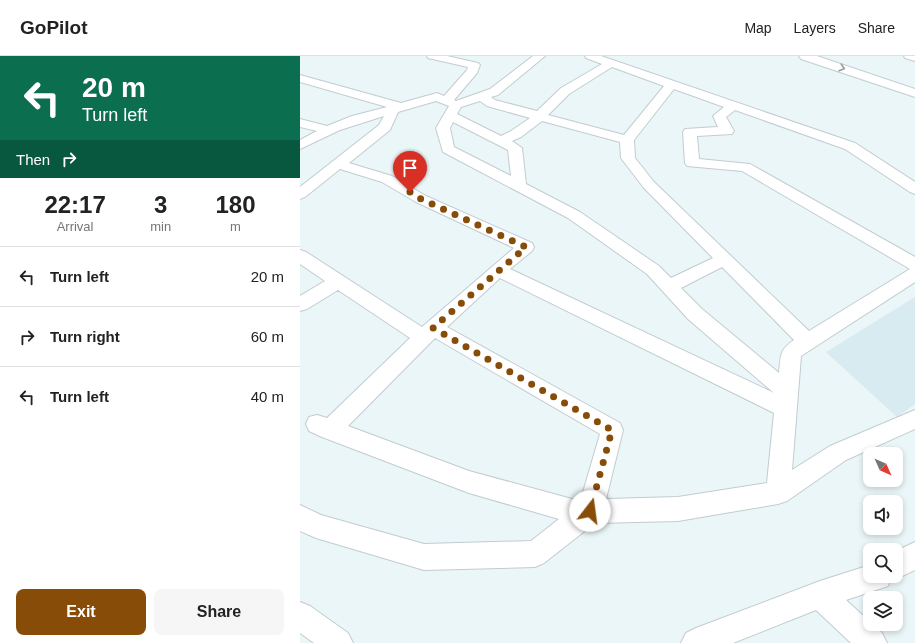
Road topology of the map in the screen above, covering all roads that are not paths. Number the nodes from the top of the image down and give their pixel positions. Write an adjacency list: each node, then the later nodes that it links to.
1 (432, 56): 13 (street)
2 (540, 56): 11 (street)
3 (590, 56): 7 (street)
4 (805, 56): 10 (main road, one-way to 10)
5 (909, 56): 6 (street)
6 (915, 58)
7 (611, 63): 9 (street); 15 (street)
8 (300, 78): 14 (street)
9 (672, 84): 12 (street); 18 (street)
10 (915, 93)
11 (481, 96): 13 (street); 15 (street)
12 (736, 105): 23 (street); 27 (street)
13 (451, 107): 14 (street); 19 (street); 22 (street)
14 (398, 108): 17 (street); 21 (street)
15 (540, 115): 18 (street); 19 (street)
16 (300, 123): 17 (street)
17 (329, 130): 20 (street)
18 (627, 140): 26 (street)
19 (501, 141): 22 (street)
20 (300, 145)
21 (338, 164): 24 (street); 28 (street)
22 (519, 187): 31 (street)
23 (915, 189)
24 (300, 194)
25 (300, 256): 30 (street)
26 (724, 259): 31 (street); 34 (street)
27 (915, 265)
28 (498, 270): 33 (street); 35 (street)
29 (915, 274): 34 (street)
30 (337, 282): 32 (street); 33 (street)
31 (669, 287): 35 (street)
32 (300, 304)
33 (428, 333): 38 (street); 38 (street)
34 (808, 341): 35 (street)
35 (786, 400): 37 (street)
36 (915, 419): 37 (street)
37 (778, 493): 38 (street)
38 (590, 511): 39 (street)
39 (300, 517)
40 (915, 555): 41 (street)
41 (903, 562)
42 (863, 581): 43 (street)
43 (820, 595): 46 (street); 47 (street)
44 (300, 616): 45 (street)
45 (338, 643)
46 (696, 643)
47 (872, 643)

